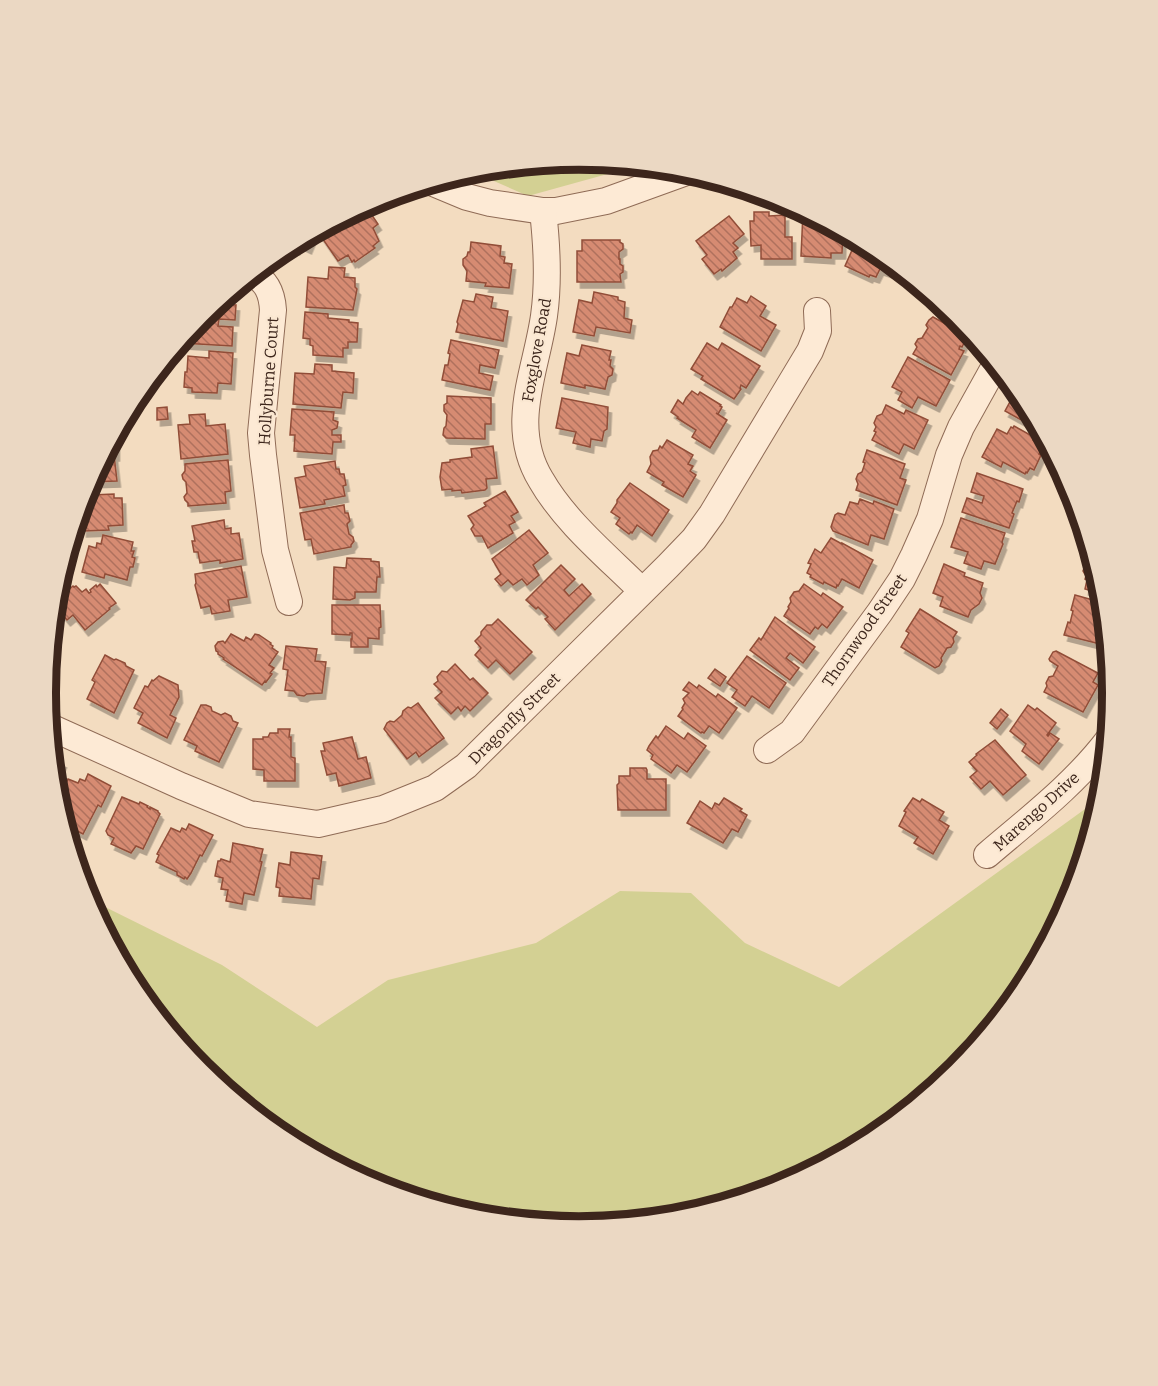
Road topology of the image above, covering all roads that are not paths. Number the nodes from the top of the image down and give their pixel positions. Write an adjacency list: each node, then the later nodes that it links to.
1 (670, 178): 3 (street)
2 (442, 187): 3 (street)
3 (543, 211): 7 (street, Foxglove Road)
4 (260, 278): 8 (street, Hollyburne Court)
5 (817, 311): 7 (street, Dragonfly Street)
6 (992, 371): 10 (street, Thornwood Street)
7 (642, 591): 9 (street, Dragonfly Street)
8 (289, 602)
9 (57, 730)
10 (767, 750)
11 (1099, 751): 12 (street, Marengo Drive)
12 (987, 855)

